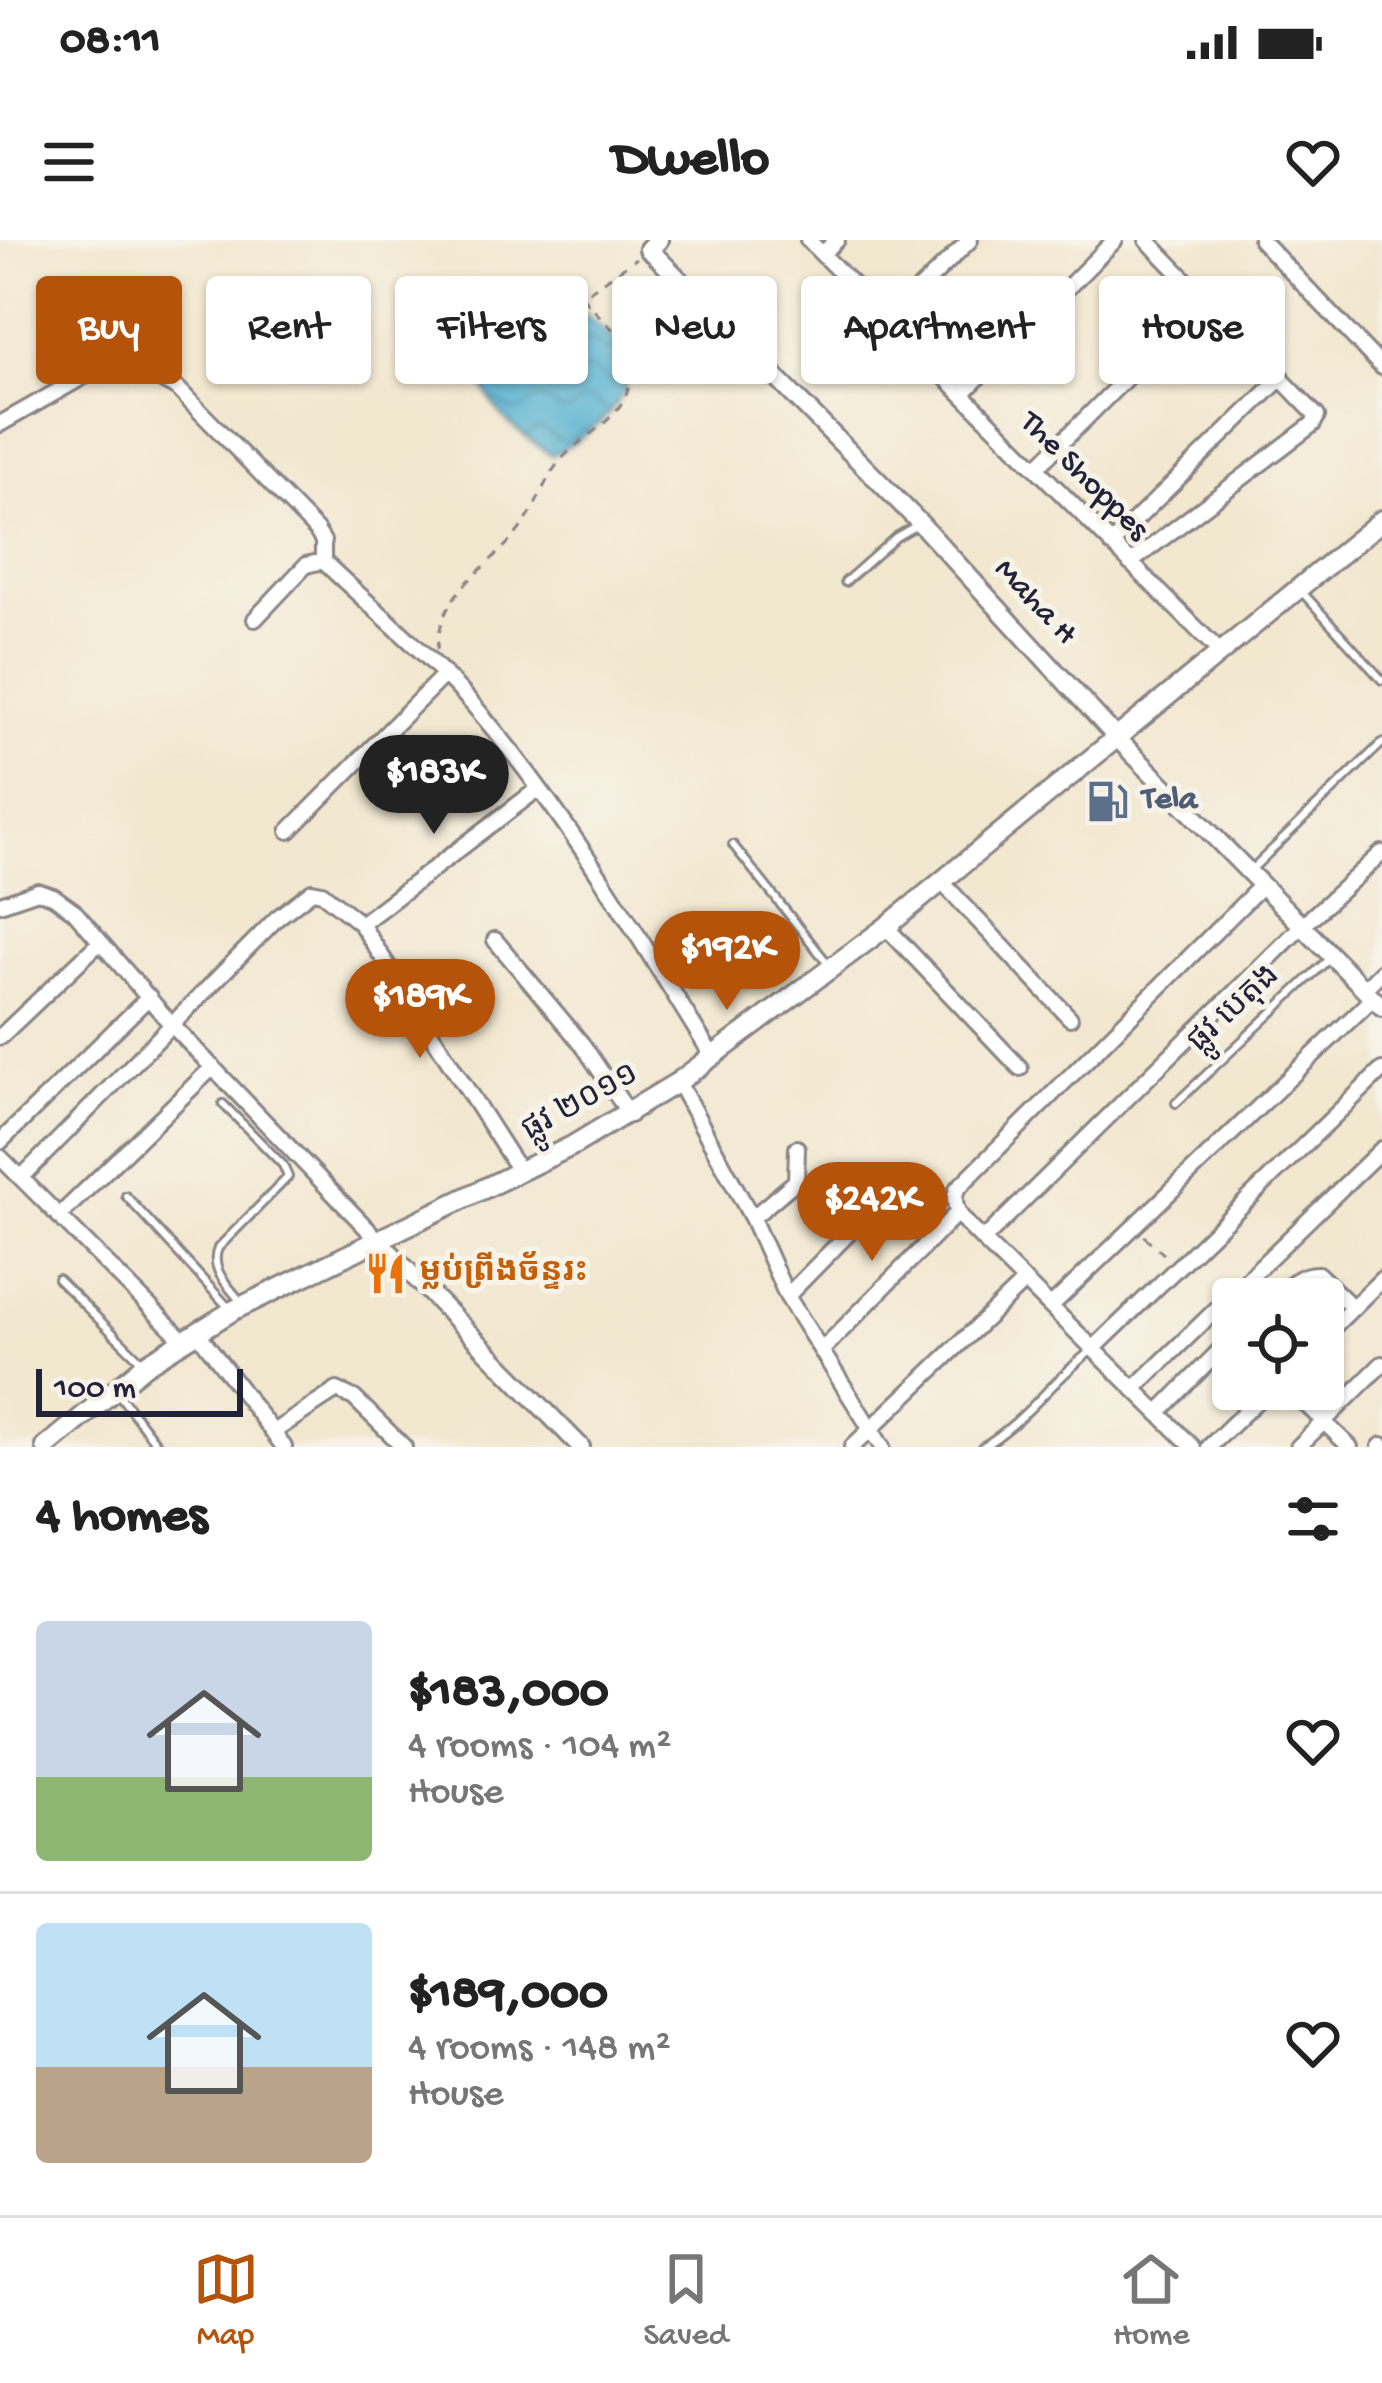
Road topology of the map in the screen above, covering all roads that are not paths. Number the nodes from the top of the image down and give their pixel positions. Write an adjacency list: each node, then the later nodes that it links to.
1 (808, 240): 8 (street, The Shoppes)
2 (837, 240): 8 (street)
3 (970, 240): 10 (street)
4 (1115, 240): 17 (street)
5 (1147, 240): 11 (street)
6 (1261, 240): 12 (street)
7 (649, 243): 21 (street, Maha H)
8 (822, 254): 9 (street, The Shoppes)
9 (844, 276)
10 (933, 276)
11 (1183, 276)
12 (1382, 367)
13 (1285, 380): 24 (street)
14 (952, 384): 17 (street, The Shoppes)
15 (1120, 384): 19 (street)
16 (1275, 384): 22 (street)
17 (962, 394): 19 (street, The Shoppes)
18 (0, 424): 23 (street)
19 (1036, 468): 22 (street, The Shoppes)
20 (1382, 520): 26 (main road, ផ្លូវ ២០១១)
21 (920, 523): 25 (lane); 31 (street, Maha H)
22 (1112, 544): 24 (street, The Shoppes)
23 (323, 560): 27 (street); 29 (street)
24 (1130, 562): 28 (street, The Shoppes)
25 (845, 582)
26 (1300, 590): 28 (main road, ផ្លូវ ២០១១); 30 (lane)
27 (255, 619)
28 (1219, 651): 31 (main road, ផ្លូវ ២០១១)
29 (441, 669): 33 (street); 34 (street)
30 (1382, 680)
31 (1115, 736): 37 (street, Maha H); 38 (main road, ផ្លូវ ២០១១)
32 (1382, 743): 37 (lane)
33 (538, 789): 40 (street); 53 (street)
34 (289, 831)
35 (733, 844): 46 (lane)
36 (1382, 853): 41 (street)
37 (1256, 879): 41 (street, Maha H); 68 (street)
38 (941, 881): 42 (main road, ផ្លូវ ២០១១); 50 (street)
39 (0, 904): 44 (street)
40 (362, 924): 51 (street); 65 (street)
41 (1302, 926): 45 (street, Maha H); 71 (street)
42 (886, 927): 46 (main road, ផ្លូវ ២០១១); 55 (street)
43 (495, 940): 60 (street)
44 (100, 942): 48 (street); 52 (street)
45 (1332, 956): 49 (street, Maha H); 58 (lane, ផ្លូវ បេតុង)
46 (831, 968): 53 (main road, ផ្លូវ ២០១១)
47 (1382, 971): 49 (street)
48 (149, 997): 51 (street); 61 (street)
49 (1373, 998): 79 (street)
50 (1070, 1018)
51 (171, 1024): 54 (street); 64 (street)
52 (0, 1037)
53 (713, 1057): 57 (main road, ផ្លូវ ២០១១)
54 (213, 1067): 69 (street); 72 (street)
55 (1020, 1068)
56 (1382, 1070): 85 (street)
57 (678, 1082): 60 (main road, ផ្លូវ ២០១១); 70 (street)
58 (1176, 1103)
59 (223, 1104): 80 (lane)
60 (630, 1115): 65 (main road, ផ្លូវ ២០១១)
61 (0, 1142)
62 (797, 1148): 70 (street)
63 (1382, 1149): 73 (street)
64 (8, 1171): 69 (street)
65 (520, 1172): 72 (main road, ផ្លូវ ២០១១)
66 (889, 1192): 77 (street)
67 (126, 1196): 80 (lane)
68 (957, 1213): 71 (street); 86 (street)
69 (59, 1216): 84 (street)
70 (752, 1218): 77 (street)
71 (983, 1240): 76 (street)
72 (379, 1241): 80 (main road, ផ្លូវ ២០១១); 102 (street)
73 (1249, 1278)
74 (58, 1279): 89 (lane)
75 (1382, 1280): 81 (street)
76 (1025, 1281): 79 (street); 96 (street)
77 (787, 1296): 86 (street)
78 (1344, 1299): 81 (street)
79 (1051, 1306): 85 (street)
80 (238, 1308): 84 (main road, ផ្លូវ ២០១១)
81 (1354, 1308): 83 (street)
82 (1212, 1314): 90 (street)
83 (1344, 1317)
84 (191, 1337): 89 (main road, ផ្លូវ ២០១១); 97 (street)
85 (1094, 1348): 90 (street); 105 (lane)
86 (823, 1349): 96 (street)
87 (1212, 1357): 94 (street)
88 (1382, 1364): 95 (street)
89 (145, 1365): 91 (main road, ផ្លូវ ២០១១)
90 (1135, 1388): 94 (street)
91 (115, 1389): 98 (main road, ផ្លូវ ២០១១); 99 (lane)
92 (1247, 1410): 107 (street)
93 (1312, 1410): 95 (street)
94 (1159, 1412): 106 (street)
95 (1324, 1422): 108 (street); 109 (street)
96 (873, 1431): 103 (street); 104 (street)
97 (273, 1432): 100 (street); 101 (street)
98 (46, 1447)
99 (159, 1447)
100 (284, 1447)
101 (404, 1447)
102 (581, 1447)
103 (852, 1447)
104 (882, 1447)
105 (982, 1447)
106 (1193, 1447)
107 (1209, 1447)
108 (1298, 1447)
109 (1350, 1447)

